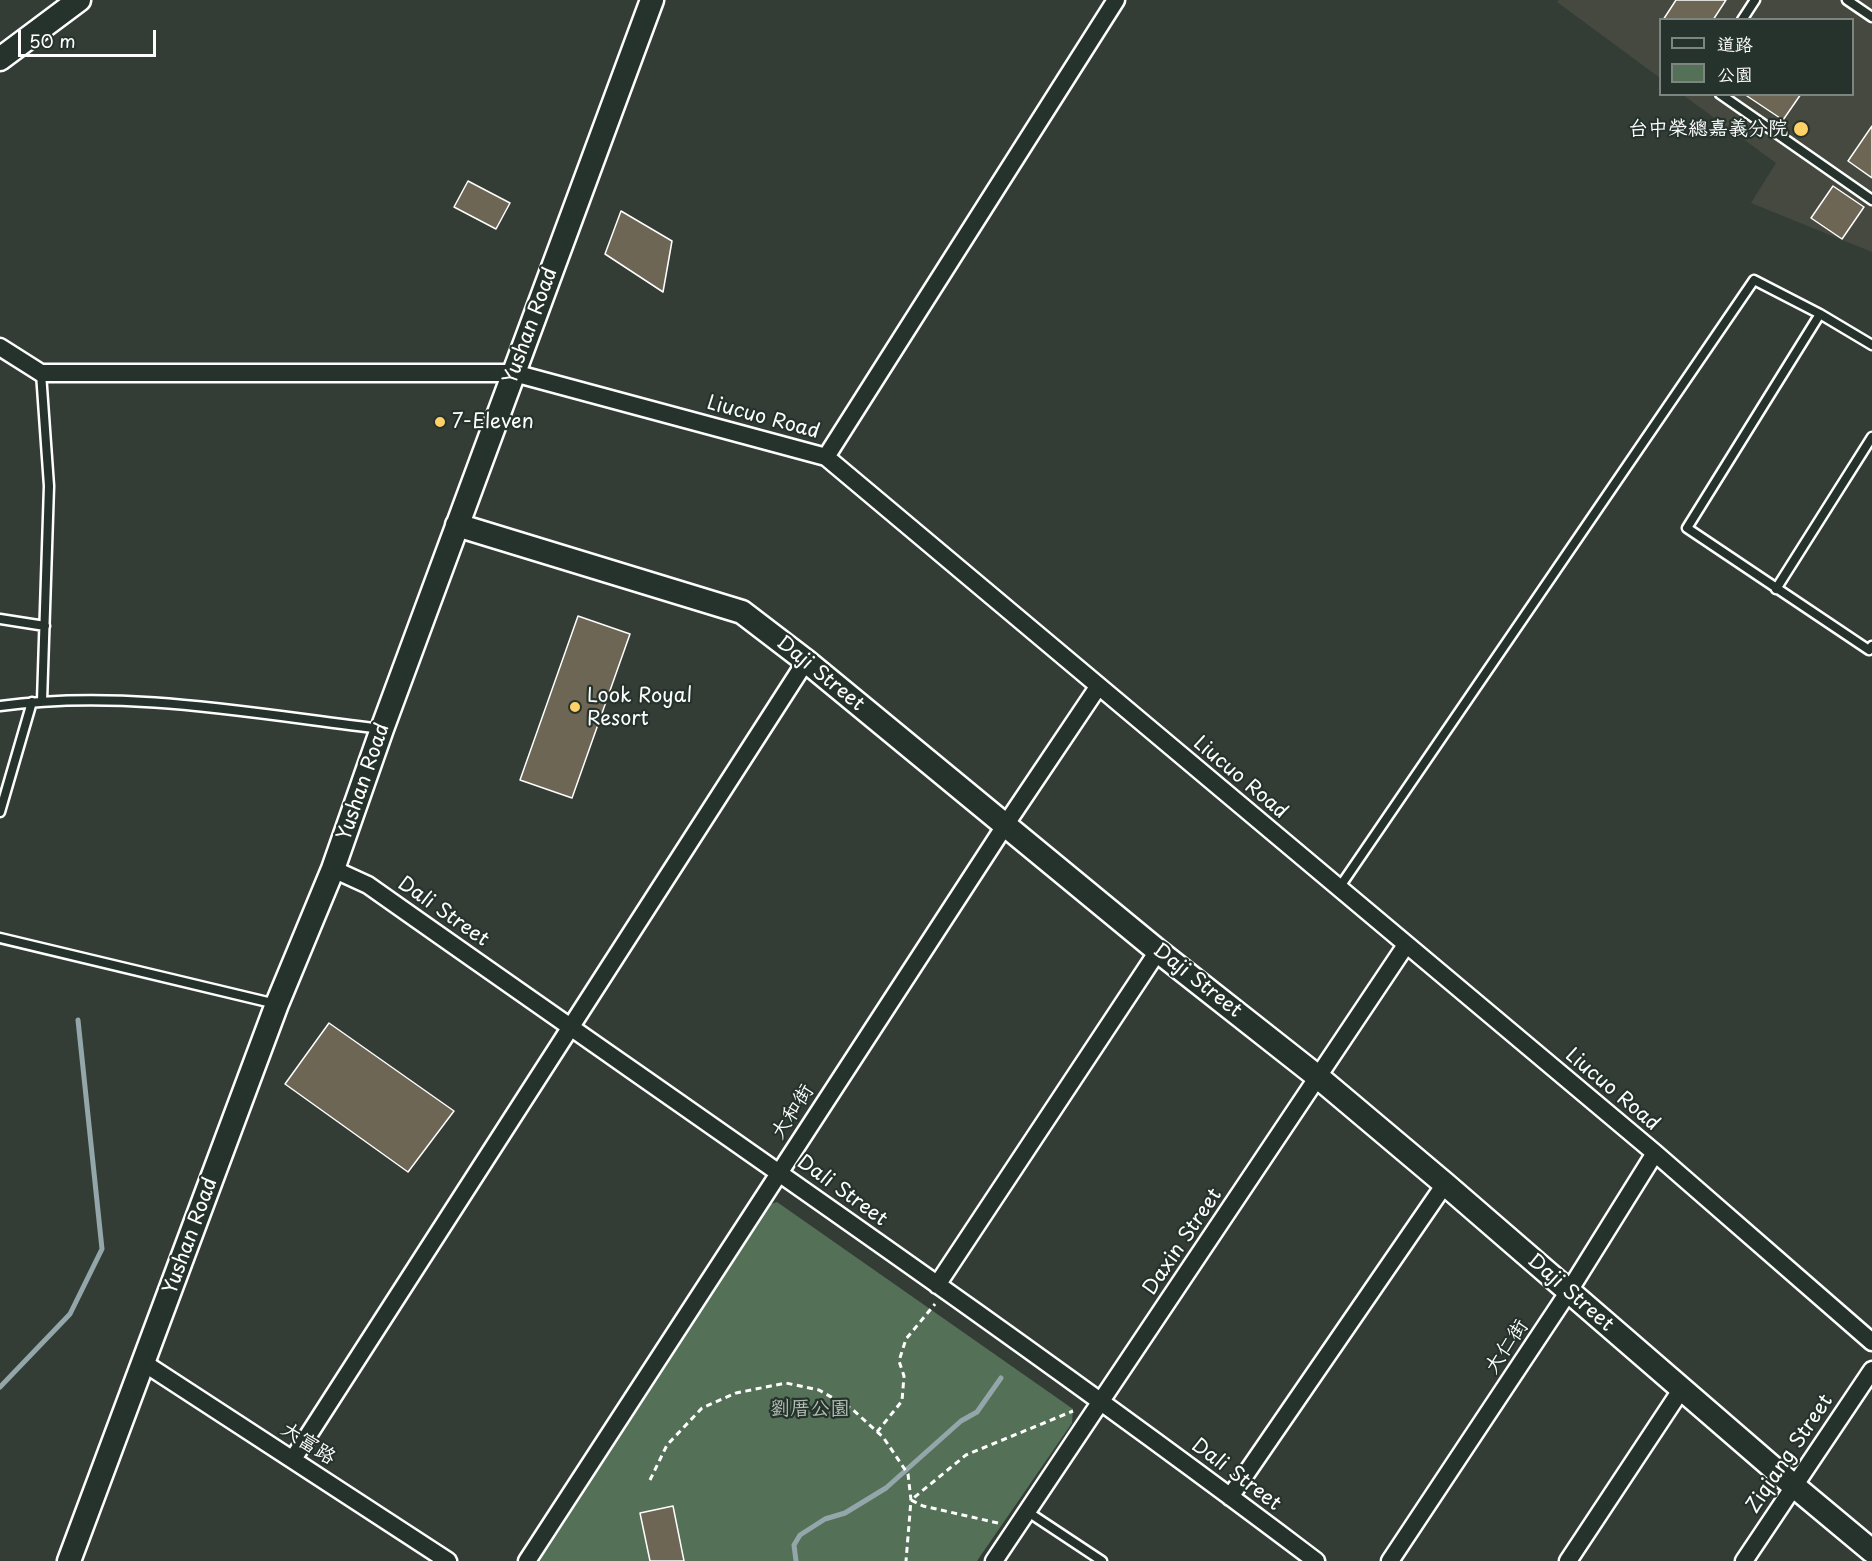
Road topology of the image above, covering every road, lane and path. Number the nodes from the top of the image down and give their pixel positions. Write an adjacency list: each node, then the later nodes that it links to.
1 (79, 0): 8 (street)
2 (652, 0): 15 (street, Yushan Road)
3 (1116, 0): 17 (street)
4 (1755, 0): 7 (lane)
5 (1847, 0): 6 (lane)
6 (1872, 17)
7 (1743, 18)
8 (0, 59)
9 (1723, 96): 10 (lane)
10 (1872, 200)
11 (1820, 314): 12 (lane); 19 (lane); 32 (lane)
12 (1872, 345)
13 (0, 347): 14 (street)
14 (40, 373): 15 (street, Liucuo Road); 21 (lane)
15 (514, 373): 17 (street, Liucuo Road); 18 (street, Yushan Road)
16 (1872, 437): 19 (lane)
17 (826, 457): 24 (street, Liucuo Road)
18 (457, 525): 23 (street, Daji Street); 28 (street, Yushan Road)
19 (1776, 589): 22 (lane)
20 (0, 619): 21 (lane)
21 (45, 626): 25 (lane)
22 (1872, 646)
23 (806, 661): 30 (street, Daji Street); 37 (street)
24 (1098, 687): 30 (street, 大和街); 32 (street, Liucuo Road)
25 (42, 701): 26 (lane); 28 (lane)
26 (32, 702): 27 (lane); 29 (lane)
27 (0, 706)
28 (382, 729): 31 (street, Yushan Road)
29 (0, 812)
30 (1006, 824): 35 (street, Daji Street); 40 (street, 大和街)
31 (333, 869): 36 (street, Yushan Road); 37 (street, Dali Street)
32 (1338, 888): 34 (street, Liucuo Road)
33 (0, 938): 36 (lane)
34 (1406, 945): 38 (street, Daxin Street); 39 (street, Liucuo Road)
35 (1158, 951): 38 (street, Daji Street); 42 (street)
36 (277, 1004): 45 (street, Yushan Road)
37 (570, 1028): 40 (street, Dali Street); 51 (street)
38 (1318, 1077): 41 (street, Daji Street); 48 (street, Daxin Street)
39 (1655, 1153): 43 (street, 大仁街); 44 (street, Liucuo Road)
40 (779, 1172): 42 (street, Dali Street); 61 (street, 大和街)
41 (1445, 1184): 43 (street, Daji Street); 54 (street)
42 (941, 1288): 48 (street, Dali Street); 50 (path)
43 (1569, 1291): 47 (street, Daji Street); 66 (street, 大仁街)
44 (1872, 1342)
45 (144, 1363): 51 (street, 大富路); 59 (street, Yushan Road)
46 (1872, 1370): 53 (street, Ziqiang Street)
47 (1681, 1390): 53 (street, Daji Street); 67 (street)
48 (1103, 1401): 54 (street, Dali Street); 56 (street, Daxin Street)
49 (1076, 1410): 55 (path)
50 (877, 1431): 52 (path); 55 (path)
51 (294, 1459): 60 (street, 大富路)
52 (650, 1480)
53 (1794, 1486): 58 (street, Daji Street); 68 (street, Ziqiang Street)
54 (1230, 1497): 65 (street, Dali Street)
55 (911, 1500): 57 (path); 62 (path)
56 (1028, 1512): 63 (street, Daxin Street); 64 (lane)
57 (998, 1523)
58 (1872, 1551)
59 (69, 1561)
60 (448, 1561)
61 (527, 1561)
62 (906, 1561)
63 (994, 1561)
64 (1102, 1561)
65 (1316, 1561)
66 (1390, 1561)
67 (1568, 1561)
68 (1744, 1561)

